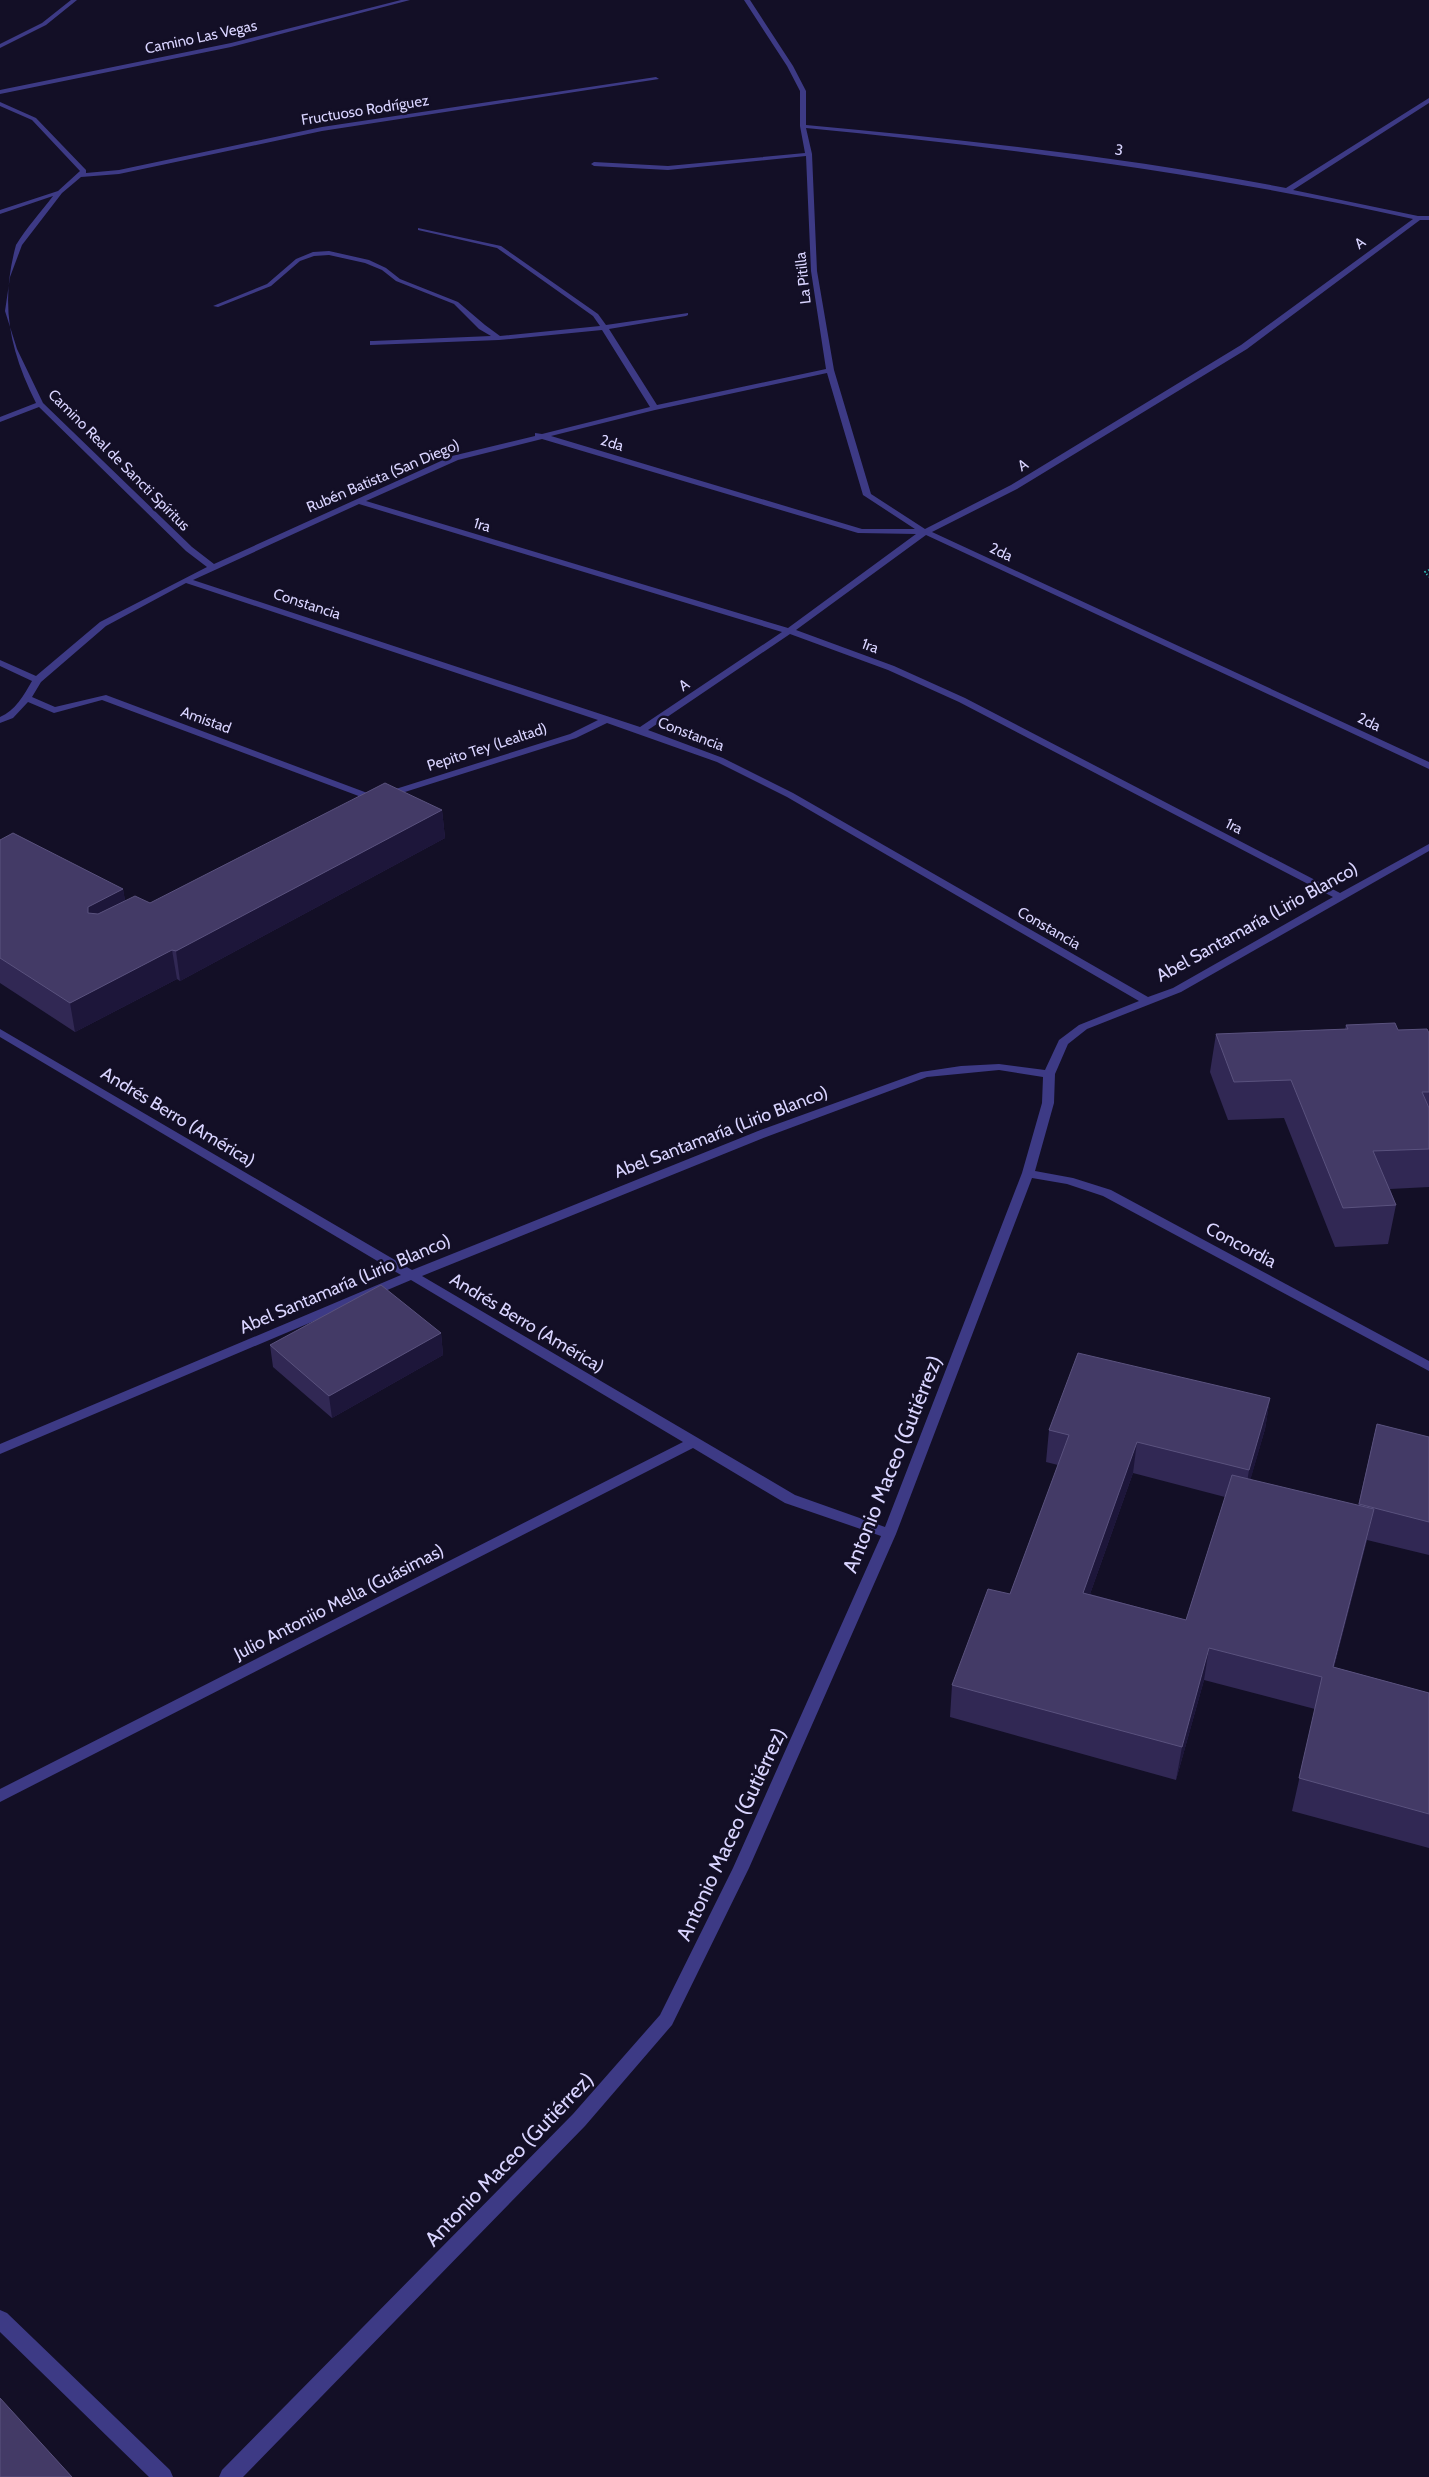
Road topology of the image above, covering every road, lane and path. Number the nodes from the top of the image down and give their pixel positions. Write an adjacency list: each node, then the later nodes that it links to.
1 (74, 0): 4 (street)
2 (407, 0): 6 (street, Camino Las Vegas)
3 (747, 0): 9 (street, La Pitilla)
4 (0, 46)
5 (656, 79): 12 (street, Fructuoso Rodríguez)
6 (0, 92)
7 (1429, 100): 13 (street)
8 (0, 104): 12 (street)
9 (802, 126): 10 (street, La Pitilla); 13 (street, 3)
10 (808, 154): 11 (street); 24 (street, La Pitilla)
11 (594, 164)
12 (79, 175): 14 (street, Camino Real de Sancti Spíritus)
13 (1288, 190): 16 (street, 3)
14 (60, 192): 15 (street); 25 (street, Camino Real de Sancti Spíritus)
15 (0, 212)
16 (1418, 218): 17 (street, 3); 30 (street, A)
17 (1429, 218)
18 (420, 229): 21 (street)
19 (216, 306): 22 (street)
20 (686, 314): 21 (street)
21 (604, 328): 22 (street); 26 (street)
22 (499, 338): 23 (street)
23 (373, 343)
24 (830, 370): 26 (street, Rubén Batista (San Diego)); 30 (street, La Pitilla)
25 (40, 404): 27 (street); 31 (street, Camino Real de Sancti Spíritus)
26 (655, 408): 28 (street, Rubén Batista (San Diego))
27 (0, 420)
28 (538, 436): 29 (street, Rubén Batista (San Diego)); 30 (street, 2da)
29 (357, 501): 31 (street, Rubén Batista (San Diego)); 35 (street, 1ra)
30 (925, 532): 35 (street, A); 42 (street, 2da)
31 (213, 567): 34 (street, Rubén Batista (San Diego))
32 (1429, 570): 33 (path)
33 (1429, 577)
34 (185, 580): 37 (street, Rubén Batista (San Diego)); 40 (street, Constancia)
35 (789, 631): 41 (street, A); 46 (street, 1ra)
36 (0, 663): 37 (street)
37 (37, 680): 38 (street, Rubén Batista (San Diego))
38 (27, 698): 39 (street, Rubén Batista (San Diego)); 43 (street, Amistad)
39 (0, 720)
40 (606, 720): 41 (street, Constancia); 43 (street, Pepito Tey (Lealtad))
41 (641, 731): 47 (street, Constancia)
42 (1429, 766)
43 (375, 799): 44 (street, Pepito Tey (Lealtad))
44 (357, 808)
45 (1429, 847): 46 (street, Abel Santamaría (Lirio Blanco))
46 (1340, 897): 47 (street, Abel Santamaría (Lirio Blanco))
47 (1148, 1002): 49 (street, Abel Santamaría (Lirio Blanco))
48 (0, 1032): 51 (street, Andrés Berro (América))
49 (1049, 1074): 50 (street, Antonio Maceo (Gutiérrez)); 51 (street, Abel Santamaría (Lirio Blanco))
50 (1028, 1173): 52 (street, Concordia); 55 (street, Antonio Maceo (Gutiérrez))
51 (412, 1276): 53 (street, Andrés Berro (América)); 54 (street, Abel Santamaría (Lirio Blanco))
52 (1429, 1367)
53 (694, 1442): 55 (street, Andrés Berro (América)); 56 (street, Julio Antoniio Mella (Guásimas))
54 (0, 1449)
55 (889, 1534): 59 (street, Antonio Maceo (Gutiérrez))
56 (0, 1796)
57 (0, 2319): 58 (street)
58 (163, 2477)
59 (229, 2477)

